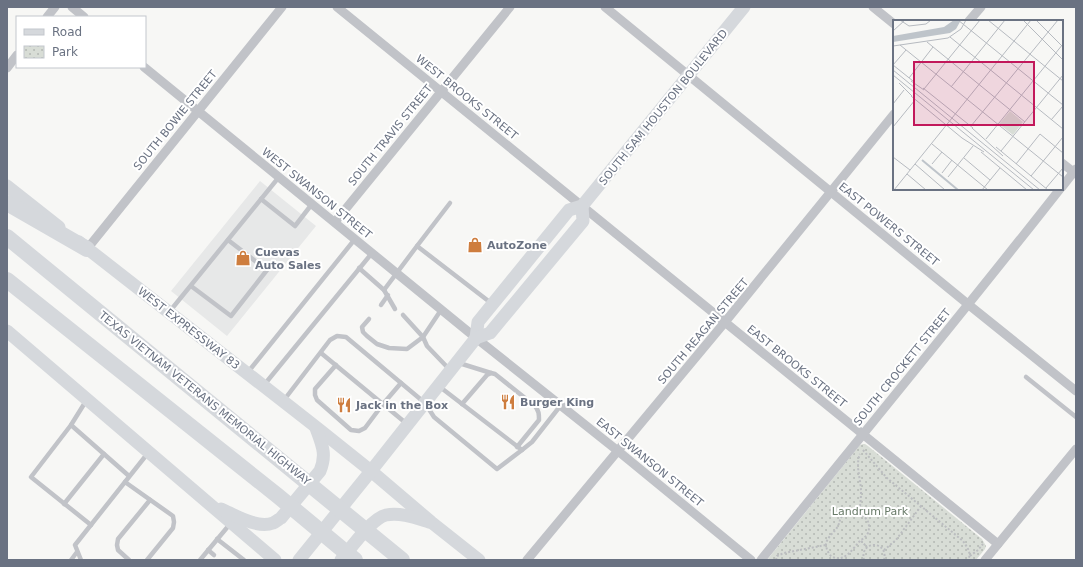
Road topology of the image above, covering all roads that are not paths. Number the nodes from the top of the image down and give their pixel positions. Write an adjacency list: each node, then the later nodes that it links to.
1 (55, 7): 10 (street)
2 (72, 7): 11 (street)
3 (282, 7): 19 (street, SOUTH BOWIE STREET)
4 (336, 7): 18 (street, WEST BROOKS STREET)
5 (510, 7): 18 (street, SOUTH TRAVIS STREET)
6 (605, 7): 17 (street, EAST POWERS STREET)
7 (744, 7): 17 (main road, SOUTH SAM HOUSTON BOULEVARD)
8 (873, 7): 13 (street)
9 (981, 7): 12 (street)
10 (48, 16)
11 (83, 16)
12 (970, 20)
13 (893, 23)
14 (16, 56): 15 (street)
15 (7, 68)
16 (145, 68): 19 (street, WEST SWANSON STREET)
17 (688, 75): 27 (street, EAST POWERS STREET); 32 (main road, SOUTH SAM HOUSTON BOULEVARD)
18 (441, 91): 32 (street, WEST BROOKS STREET); 33 (street, SOUTH TRAVIS STREET)
19 (197, 111): 23 (street, WEST SWANSON STREET); 38 (street, SOUTH BOWIE STREET)
20 (893, 115): 27 (street, SOUTH REAGAN STREET)
21 (1063, 164): 22 (street)
22 (1075, 172): 25 (street, SOUTH CROCKETT STREET)
23 (278, 177): 28 (lane); 31 (street, WEST SWANSON STREET)
24 (7, 186): 38 (main road, WEST EXPRESSWAY 83)
25 (1063, 186)
26 (1059, 190): 48 (street, SOUTH CROCKETT STREET)
27 (831, 192): 48 (street, EAST POWERS STREET); 54 (street, SOUTH REAGAN STREET)
28 (261, 199): 31 (lane); 36 (lane)
29 (7, 203): 38 (highway)
30 (450, 203): 37 (lane)
31 (312, 204): 33 (street, WEST SWANSON STREET)
32 (582, 206): 46 (main road, SOUTH SAM HOUSTON BOULEVARD); 54 (street, EAST BROOKS STREET); 57 (main road, SOUTH SAM HOUSTON BOULEVARD)
33 (335, 222): 35 (street, WEST SWANSON STREET)
34 (7, 237): 108 (highway, TEXAS VIETNAM VETERANS MEMORIAL HIGHWAY)
35 (355, 239): 39 (street, WEST SWANSON STREET); 61 (lane)
36 (228, 240): 43 (lane); 43 (lane)
37 (417, 246): 41 (lane); 46 (lane)
38 (87, 248): 51 (main road, WEST EXPRESSWAY 83)
39 (372, 253): 40 (lane); 41 (street, WEST SWANSON STREET)
40 (359, 268): 44 (lane); 65 (lane)
41 (396, 273): 44 (lane); 50 (street, WEST SWANSON STREET)
42 (7, 280): 107 (highway)
43 (191, 286): 51 (lane)
44 (384, 290): 45 (lane)
45 (388, 295): 47 (lane); 49 (lane)
46 (492, 304): 57 (main road, SOUTH SAM HOUSTON BOULEVARD)
47 (381, 305)
48 (969, 305): 67 (street, EAST POWERS STREET); 78 (street, SOUTH CROCKETT STREET)
49 (395, 309)
50 (441, 310): 56 (lane); 57 (street, WEST SWANSON STREET)
51 (169, 313): 61 (main road, WEST EXPRESSWAY 83)
52 (403, 315): 56 (lane)
53 (369, 319): 56 (lane)
54 (725, 322): 78 (street, EAST BROOKS STREET); 81 (street, SOUTH REAGAN STREET)
55 (9, 336): 68 (main road)
56 (423, 336): 60 (lane)
57 (476, 338): 60 (main road, SOUTH SAM HOUSTON BOULEVARD); 73 (street, EAST SWANSON STREET)
58 (321, 353): 59 (lane); 64 (lane); 69 (lane)
59 (336, 365): 71 (lane); 71 (lane)
60 (454, 366): 62 (lane); 66 (main road, SOUTH SAM HOUSTON BOULEVARD)
61 (247, 373): 65 (main road, WEST EXPRESSWAY 83)
62 (491, 373): 72 (lane); 79 (lane)
63 (1026, 377): 74 (lane)
64 (401, 383): 70 (lane); 71 (lane)
65 (263, 386): 69 (main road, WEST EXPRESSWAY 83)
66 (438, 386): 70 (main road, SOUTH SAM HOUSTON BOULEVARD); 72 (lane)
67 (1076, 391)
68 (87, 399): 76 (lane); 82 (main road)
69 (283, 402): 77 (main road, WEST EXPRESSWAY 83)
70 (425, 403): 75 (main road, SOUTH SAM HOUSTON BOULEVARD); 79 (lane)
71 (383, 404): 75 (lane)
72 (462, 404): 79 (lane)
73 (561, 405): 79 (lane); 81 (street, EAST SWANSON STREET)
74 (1076, 417)
75 (408, 424): 84 (main road, SOUTH SAM HOUSTON BOULEVARD)
76 (71, 425): 83 (lane); 88 (lane)
77 (316, 427): 84 (main road, WEST EXPRESSWAY 83); 89 (main road)
78 (862, 434): 94 (street, EAST BROOKS STREET); 112 (street, SOUTH CROCKETT STREET)
79 (519, 449)
80 (1076, 449): 94 (street)
81 (618, 451): 110 (street, SOUTH REAGAN STREET); 111 (street, EAST SWANSON STREET)
82 (149, 452): 85 (lane); 89 (main road)
83 (104, 454): 85 (lane); 88 (lane)
84 (371, 472): 91 (main road, WEST EXPRESSWAY 83); 105 (main road, SOUTH SAM HOUSTON BOULEVARD)
85 (130, 476): 86 (lane)
86 (125, 482): 87 (lane); 92 (lane)
87 (150, 500): 100 (lane); 101 (lane)
88 (64, 504): 92 (lane)
89 (210, 504): 90 (main road)
90 (231, 522): 93 (lane); 104 (main road)
91 (431, 522): 106 (main road); 109 (main road, WEST EXPRESSWAY 83)
92 (91, 525): 96 (lane)
93 (217, 539): 95 (lane); 103 (lane)
94 (998, 544): 113 (street)
95 (208, 550): 97 (lane); 102 (lane)
96 (77, 552): 98 (lane); 99 (lane)
97 (214, 555)
98 (71, 560)
99 (81, 560)
100 (129, 560)
101 (147, 560)
102 (200, 560)
103 (244, 560)
104 (275, 560)
105 (299, 560)
106 (340, 560)
107 (355, 560)
108 (402, 560)
109 (479, 560)
110 (527, 560)
111 (751, 560)
112 (761, 560)
113 (985, 560)

